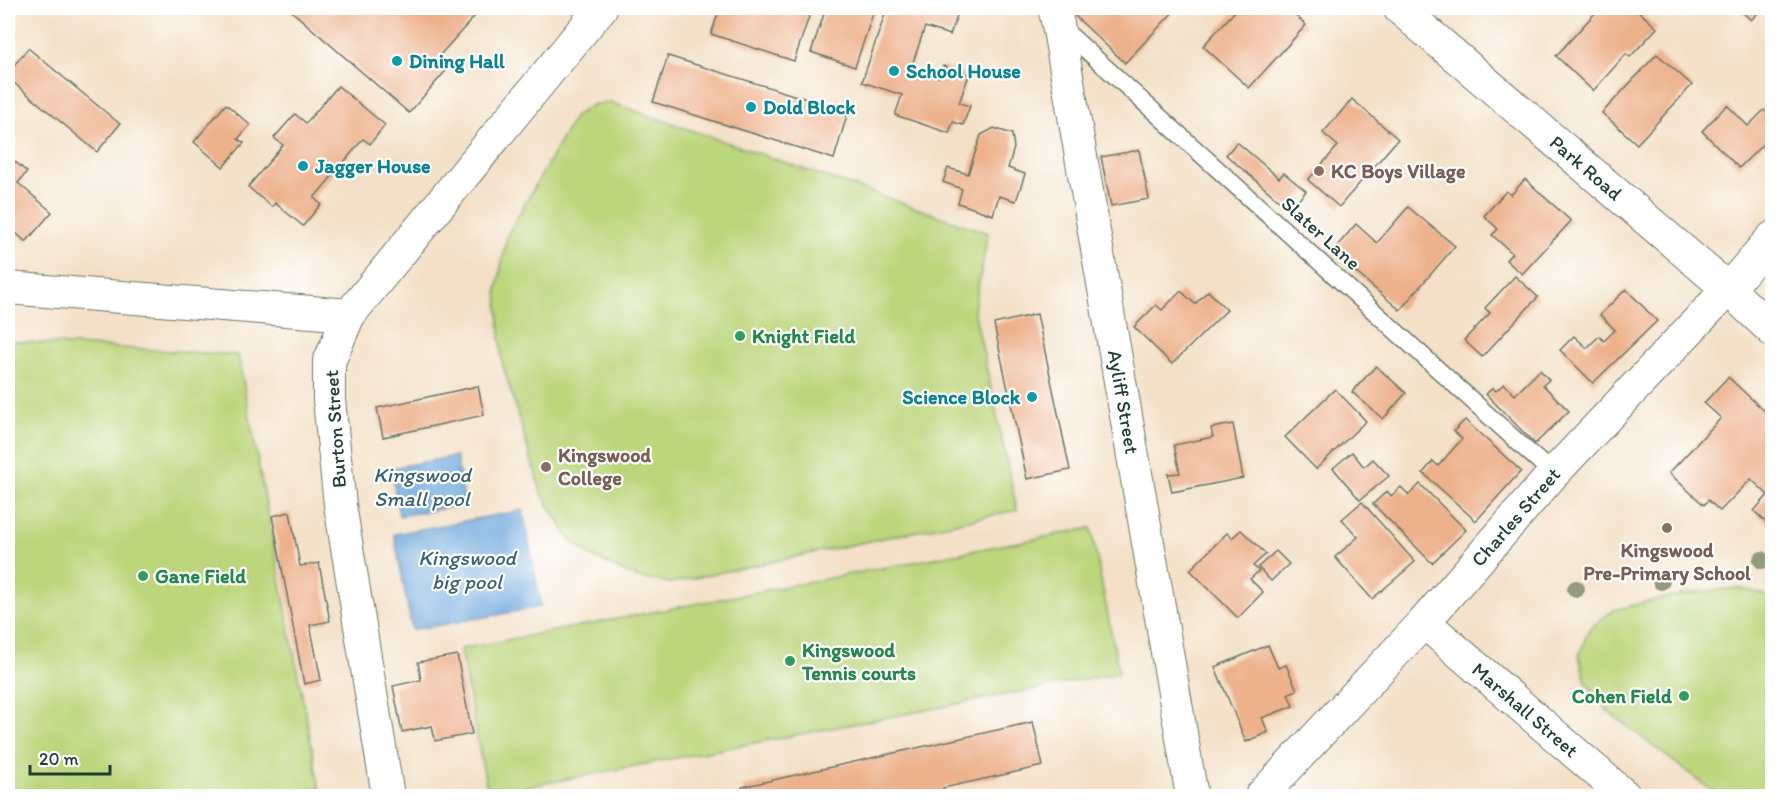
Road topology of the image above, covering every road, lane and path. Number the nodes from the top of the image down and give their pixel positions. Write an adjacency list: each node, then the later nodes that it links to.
1 (602, 8): 7 (street, Burton Street)
2 (1399, 8): 6 (street, Park Road)
3 (1056, 16): 9 (lane, Slater Lane); 12 (street, Ayliff Street)
4 (1773, 238): 6 (street, Charles Street)
5 (8, 288): 7 (street)
6 (1728, 289): 8 (street, Park Road); 9 (street, Charles Street)
7 (350, 315): 11 (street, Burton Street)
8 (1773, 330)
9 (1553, 474): 10 (street, Charles Street)
10 (1424, 622): 13 (street, Charles Street); 14 (street, Marshall Street)
11 (394, 793)
12 (1192, 796)
13 (1261, 796)
14 (1625, 796)

